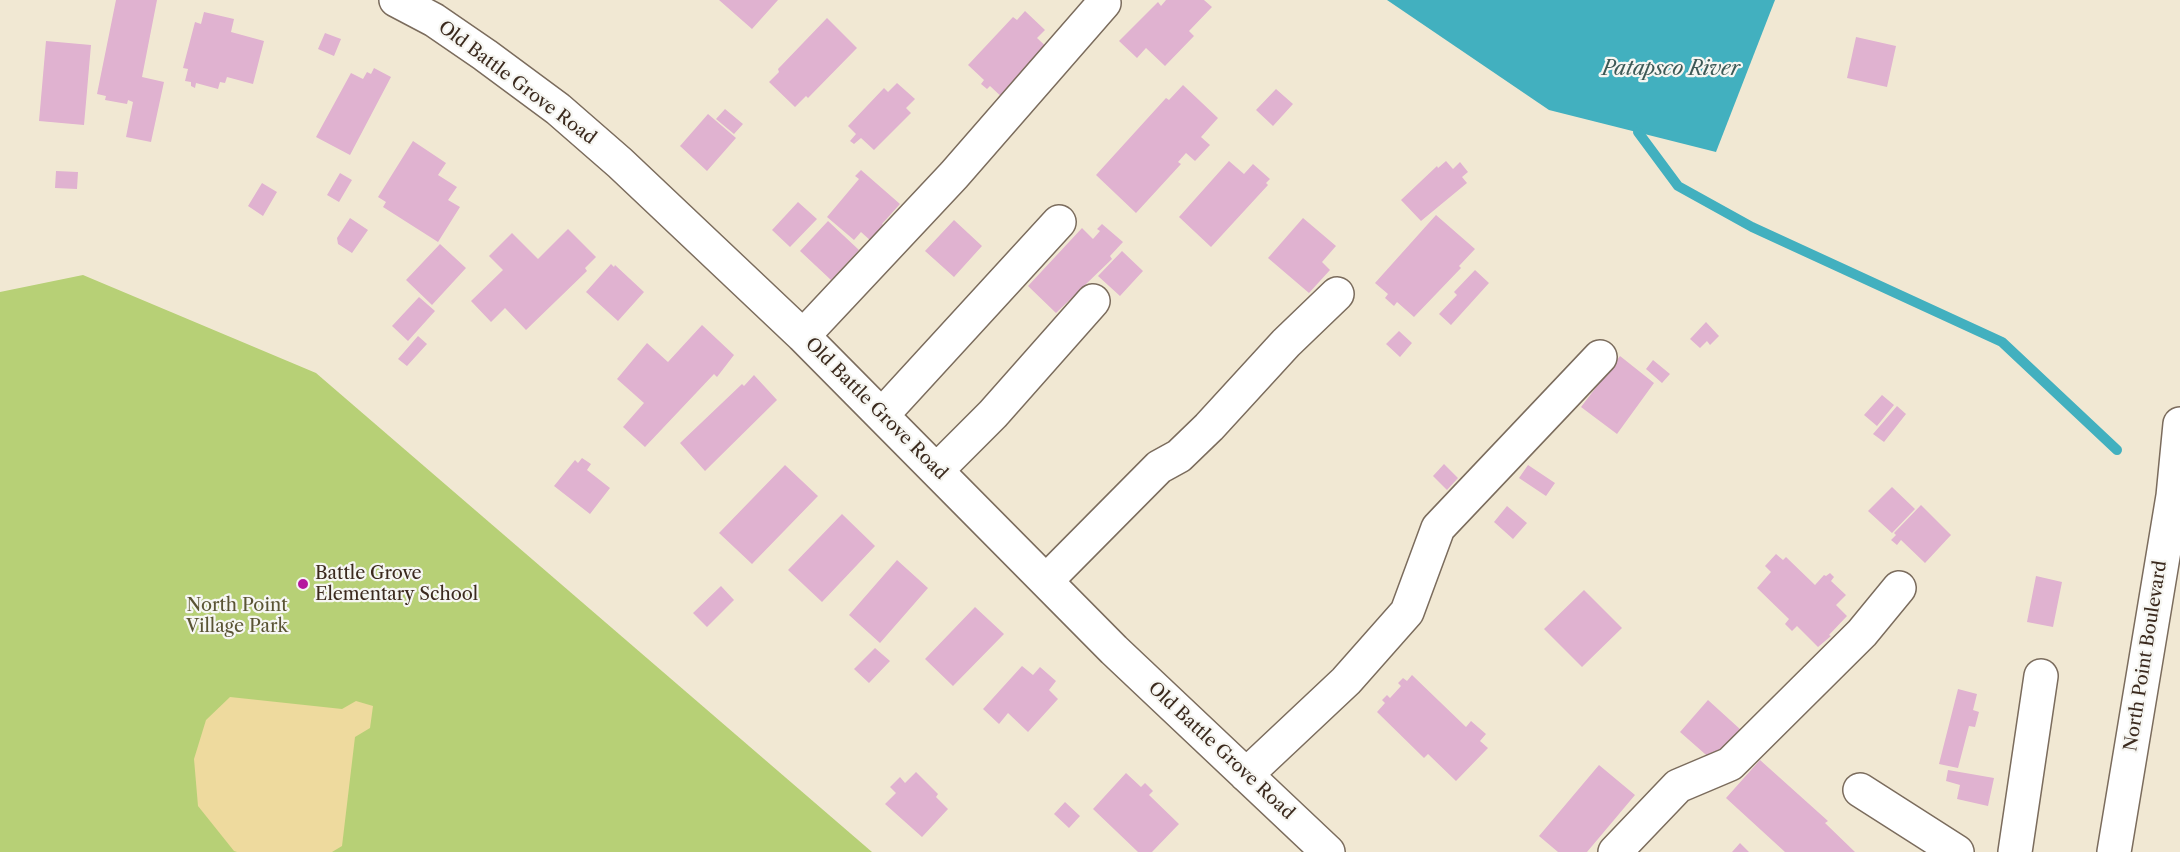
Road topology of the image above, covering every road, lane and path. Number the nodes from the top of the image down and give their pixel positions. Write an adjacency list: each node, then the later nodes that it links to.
1 (396, 0): 6 (street, Old Battle Grove Road)
2 (1104, 3): 6 (street)
3 (1059, 222): 8 (street)
4 (1337, 294): 11 (street)
5 (1093, 301): 10 (street)
6 (803, 336): 8 (street, Old Battle Grove Road)
7 (1600, 357): 14 (street)
8 (882, 415): 10 (street, Old Battle Grove Road)
9 (2180, 424): 20 (street, North Point Boulevard)
10 (937, 470): 11 (street, Old Battle Grove Road)
11 (1046, 581): 14 (street, Old Battle Grove Road)
12 (1899, 588): 17 (street)
13 (2040, 676): 19 (street)
14 (1246, 775): 16 (street, Old Battle Grove Road)
15 (1860, 790): 18 (street)
16 (1328, 852)
17 (1615, 852)
18 (1957, 852)
19 (2015, 852)
20 (2114, 852)

